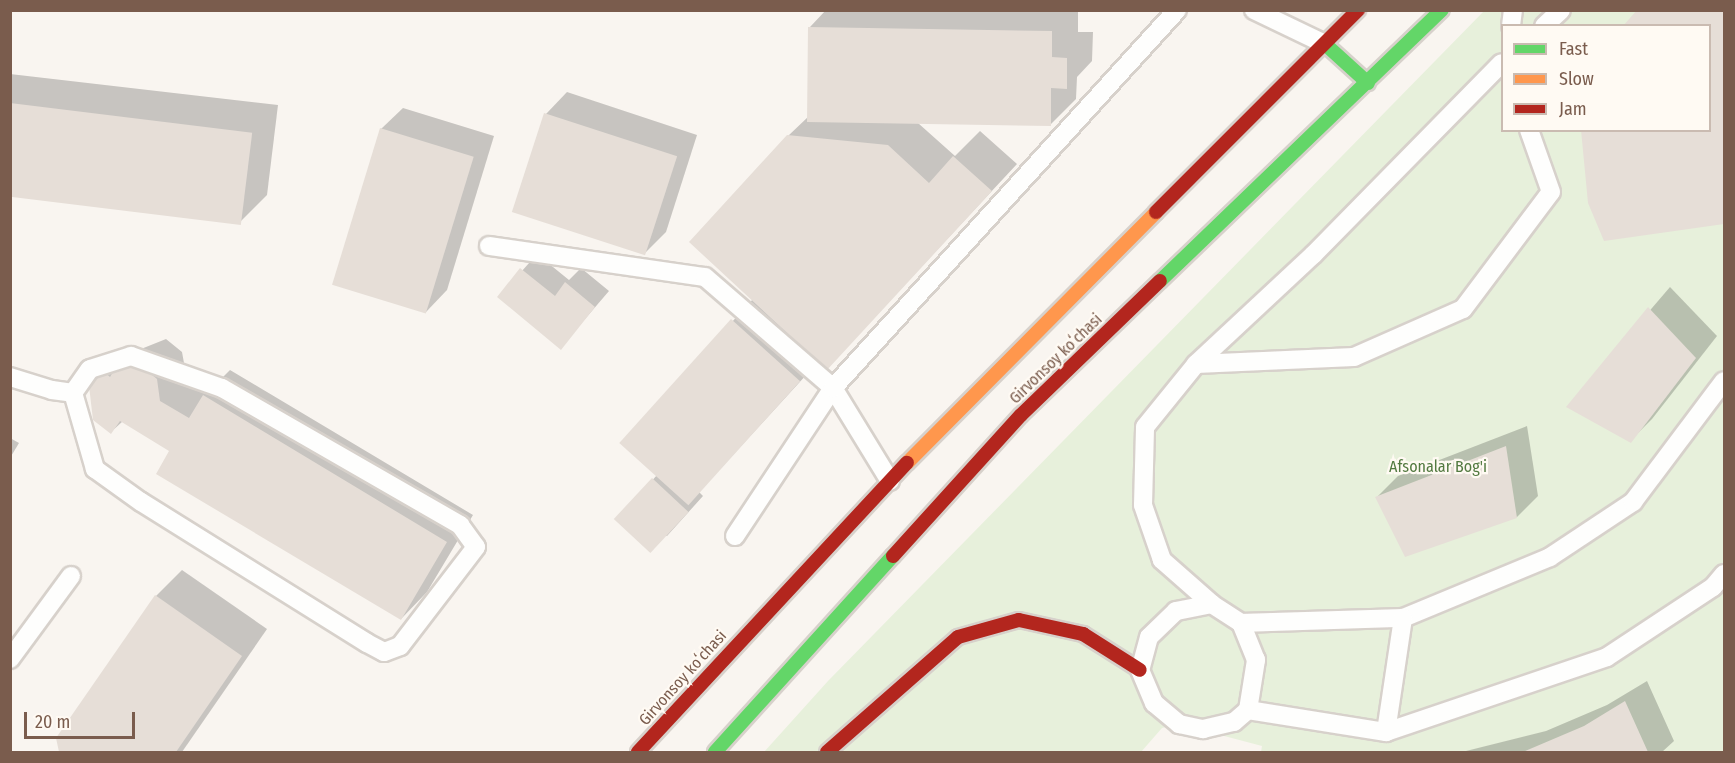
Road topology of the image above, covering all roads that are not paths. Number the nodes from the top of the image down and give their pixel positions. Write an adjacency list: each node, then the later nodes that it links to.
1 (1177, 10): 15 (lane)
2 (1254, 10): 7 (lane)
3 (1358, 10): 7 (main road, Girvonsoy koʻchasi)
4 (1442, 10): 9 (main road, Girvonsoy koʻchasi)
5 (1561, 10): 6 (lane)
6 (1546, 24)
7 (1325, 44): 9 (main road); 17 (main road, Girvonsoy koʻchasi)
8 (1501, 65): 12 (lane)
9 (1368, 83): 29 (main road, Girvonsoy koʻchasi)
10 (1530, 132): 12 (lane)
11 (489, 246): 15 (lane)
12 (1196, 364): 21 (lane)
13 (10, 377): 16 (lane)
14 (1725, 381): 22 (lane)
15 (833, 388): 17 (lane); 18 (lane)
16 (73, 393): 16 (lane)
17 (890, 481): 28 (main road, Girvonsoy koʻchasi)
18 (735, 536)
19 (1725, 574): 27 (lane)
20 (71, 576): 24 (lane)
21 (1212, 604): 23 (lane); 25 (lane)
22 (1403, 618): 23 (lane); 27 (lane)
23 (1241, 623): 26 (lane)
24 (10, 659)
25 (1140, 670): 26 (lane); 30 (main road)
26 (1248, 710): 27 (lane)
27 (1386, 732)
28 (638, 753)
29 (715, 753)
30 (827, 753)

